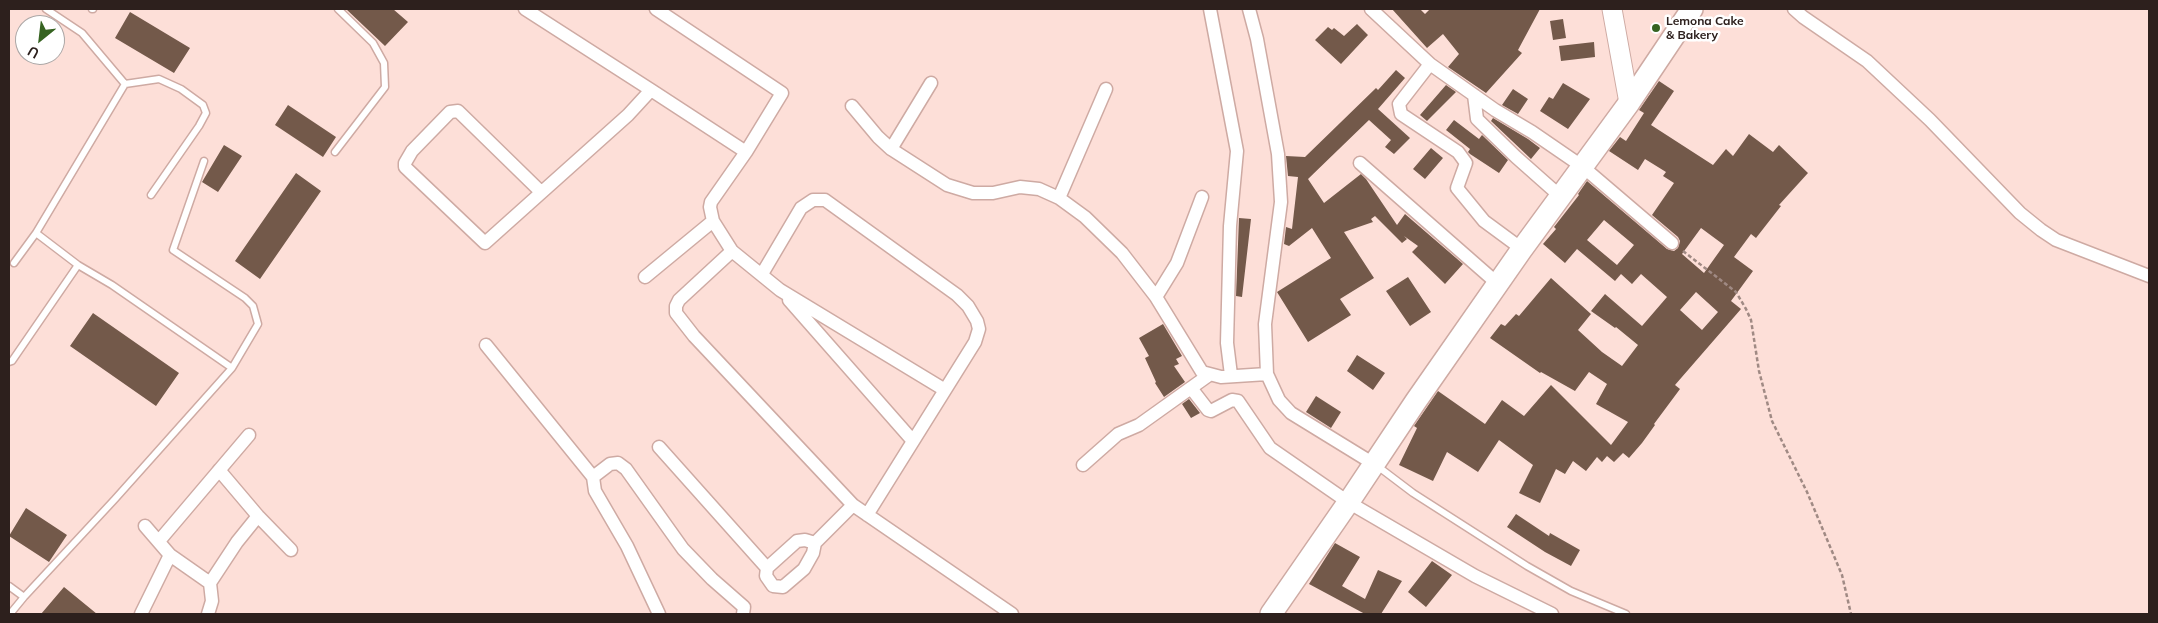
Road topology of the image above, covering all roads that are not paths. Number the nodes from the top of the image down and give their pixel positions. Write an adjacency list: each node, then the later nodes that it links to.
1 (46, 9): 13 (lane)
2 (338, 9): 20 (lane)
3 (525, 9): 15 (street)
4 (656, 9): 21 (street)
5 (1210, 9): 48 (street)
6 (1249, 9): 46 (street)
7 (1371, 9): 11 (street)
8 (1612, 9): 17 (main road)
9 (1692, 9): 17 (main road)
10 (1794, 9): 38 (street)
11 (1430, 64): 16 (street); 33 (street)
12 (931, 83): 19 (street)
13 (124, 84): 26 (lane); 31 (lane)
14 (1106, 88): 29 (street)
15 (651, 90): 21 (street); 25 (street)
16 (1474, 95): 24 (street); 27 (street)
17 (1629, 103): 24 (main road)
18 (852, 106): 19 (street)
19 (890, 149): 29 (street)
20 (335, 152)
21 (746, 152): 30 (street)
22 (204, 161): 45 (lane)
23 (1360, 163): 40 (street)
24 (1583, 167): 27 (main road); 32 (street)
25 (541, 192): 25 (street)
26 (151, 195)
27 (1560, 196): 33 (main road)
28 (1202, 197): 42 (street)
29 (1059, 198): 42 (street)
30 (713, 221): 34 (street); 39 (street)
31 (36, 233): 35 (lane); 36 (lane)
32 (1672, 243)
33 (1522, 249): 40 (main road)
34 (732, 251): 37 (street); 59 (street)
35 (14, 263)
36 (78, 266): 44 (lane); 45 (lane)
37 (762, 274): 41 (street); 50 (street)
38 (2149, 276)
39 (645, 277)
40 (1498, 284): 55 (main road)
41 (780, 290): 50 (street); 52 (street)
42 (1156, 297): 47 (street)
43 (486, 345): 57 (street)
44 (9, 362)
45 (232, 368): 70 (lane)
46 (1262, 374): 48 (street); 55 (street)
47 (1209, 375): 48 (street); 49 (street)
48 (1235, 375)
49 (1191, 388): 54 (street); 58 (street)
50 (945, 390): 52 (street)
51 (249, 435): 56 (street)
52 (913, 441): 60 (street)
53 (659, 447): 67 (street)
54 (1082, 465)
55 (1373, 465): 58 (main road); 79 (lane)
56 (219, 470): 61 (street); 63 (street)
57 (593, 477): 74 (street); 75 (street)
58 (1350, 500): 77 (main road); 78 (street)
59 (853, 505): 60 (street); 64 (street)
60 (867, 515): 76 (street)
61 (258, 516): 65 (street); 68 (street)
62 (145, 526): 63 (street)
63 (159, 541): 66 (street)
64 (815, 543): 67 (street); 67 (street)
65 (291, 550)
66 (170, 555): 68 (street); 72 (street)
67 (767, 568)
68 (210, 582): 73 (street)
69 (9, 586): 70 (lane)
70 (24, 596): 71 (lane)
71 (10, 614)
72 (141, 614)
73 (208, 614)
74 (659, 614)
75 (743, 614)
76 (1012, 614)
77 (1271, 614)
78 (1552, 614)
79 (1626, 614)

